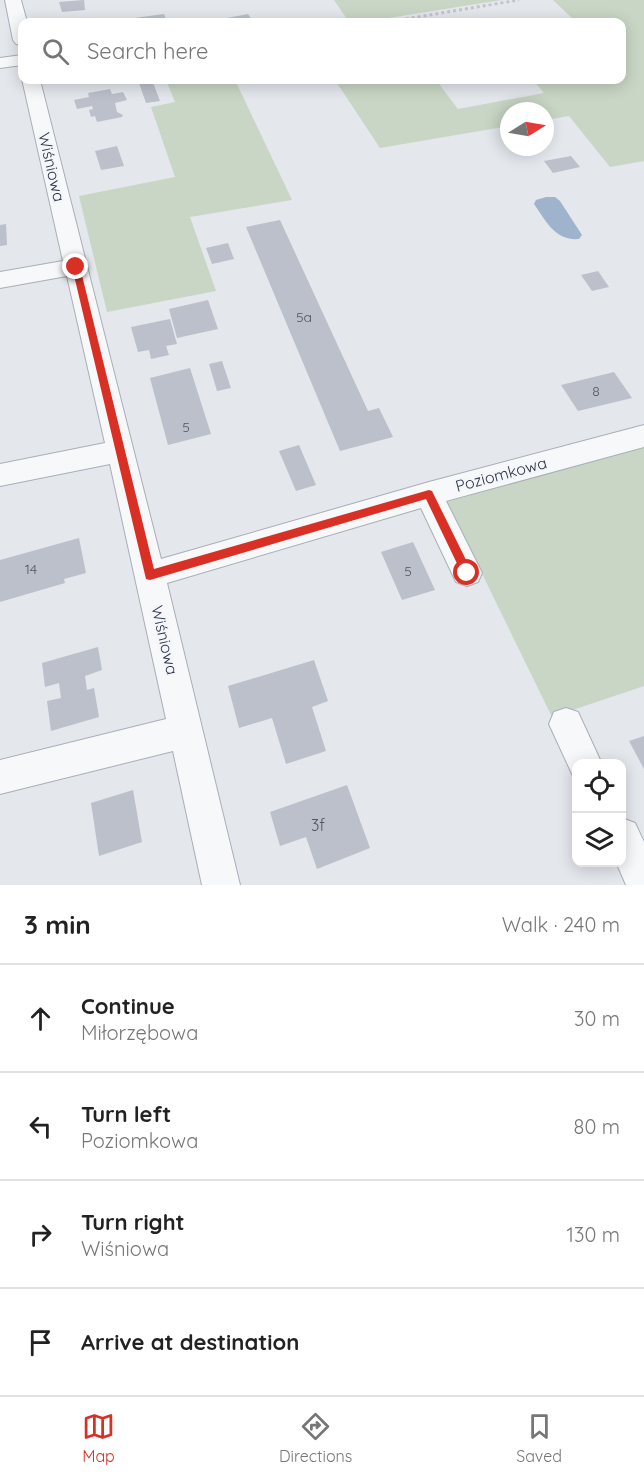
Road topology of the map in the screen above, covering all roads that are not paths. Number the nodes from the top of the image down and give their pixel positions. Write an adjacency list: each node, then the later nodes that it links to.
1 (13, 0): 2 (street)
2 (18, 22)
3 (18, 61): 4 (street)
4 (0, 63)
5 (33, 84): 6 (street, Wiśniowa)
6 (76, 267): 7 (street); 9 (street, Wiśniowa)
7 (0, 280)
8 (644, 436): 11 (street, Poziomkowa)
9 (121, 452): 10 (street); 13 (street, Wiśniowa)
10 (0, 475)
11 (429, 494): 12 (street); 13 (street, Poziomkowa)
12 (467, 573)
13 (150, 575): 15 (street, Wiśniowa)
14 (566, 724): 16 (street)
15 (186, 731): 17 (street); 20 (street, Wiśniowa)
16 (583, 759)
17 (0, 777)
18 (626, 846): 19 (street)
19 (644, 882)
20 (221, 885)

